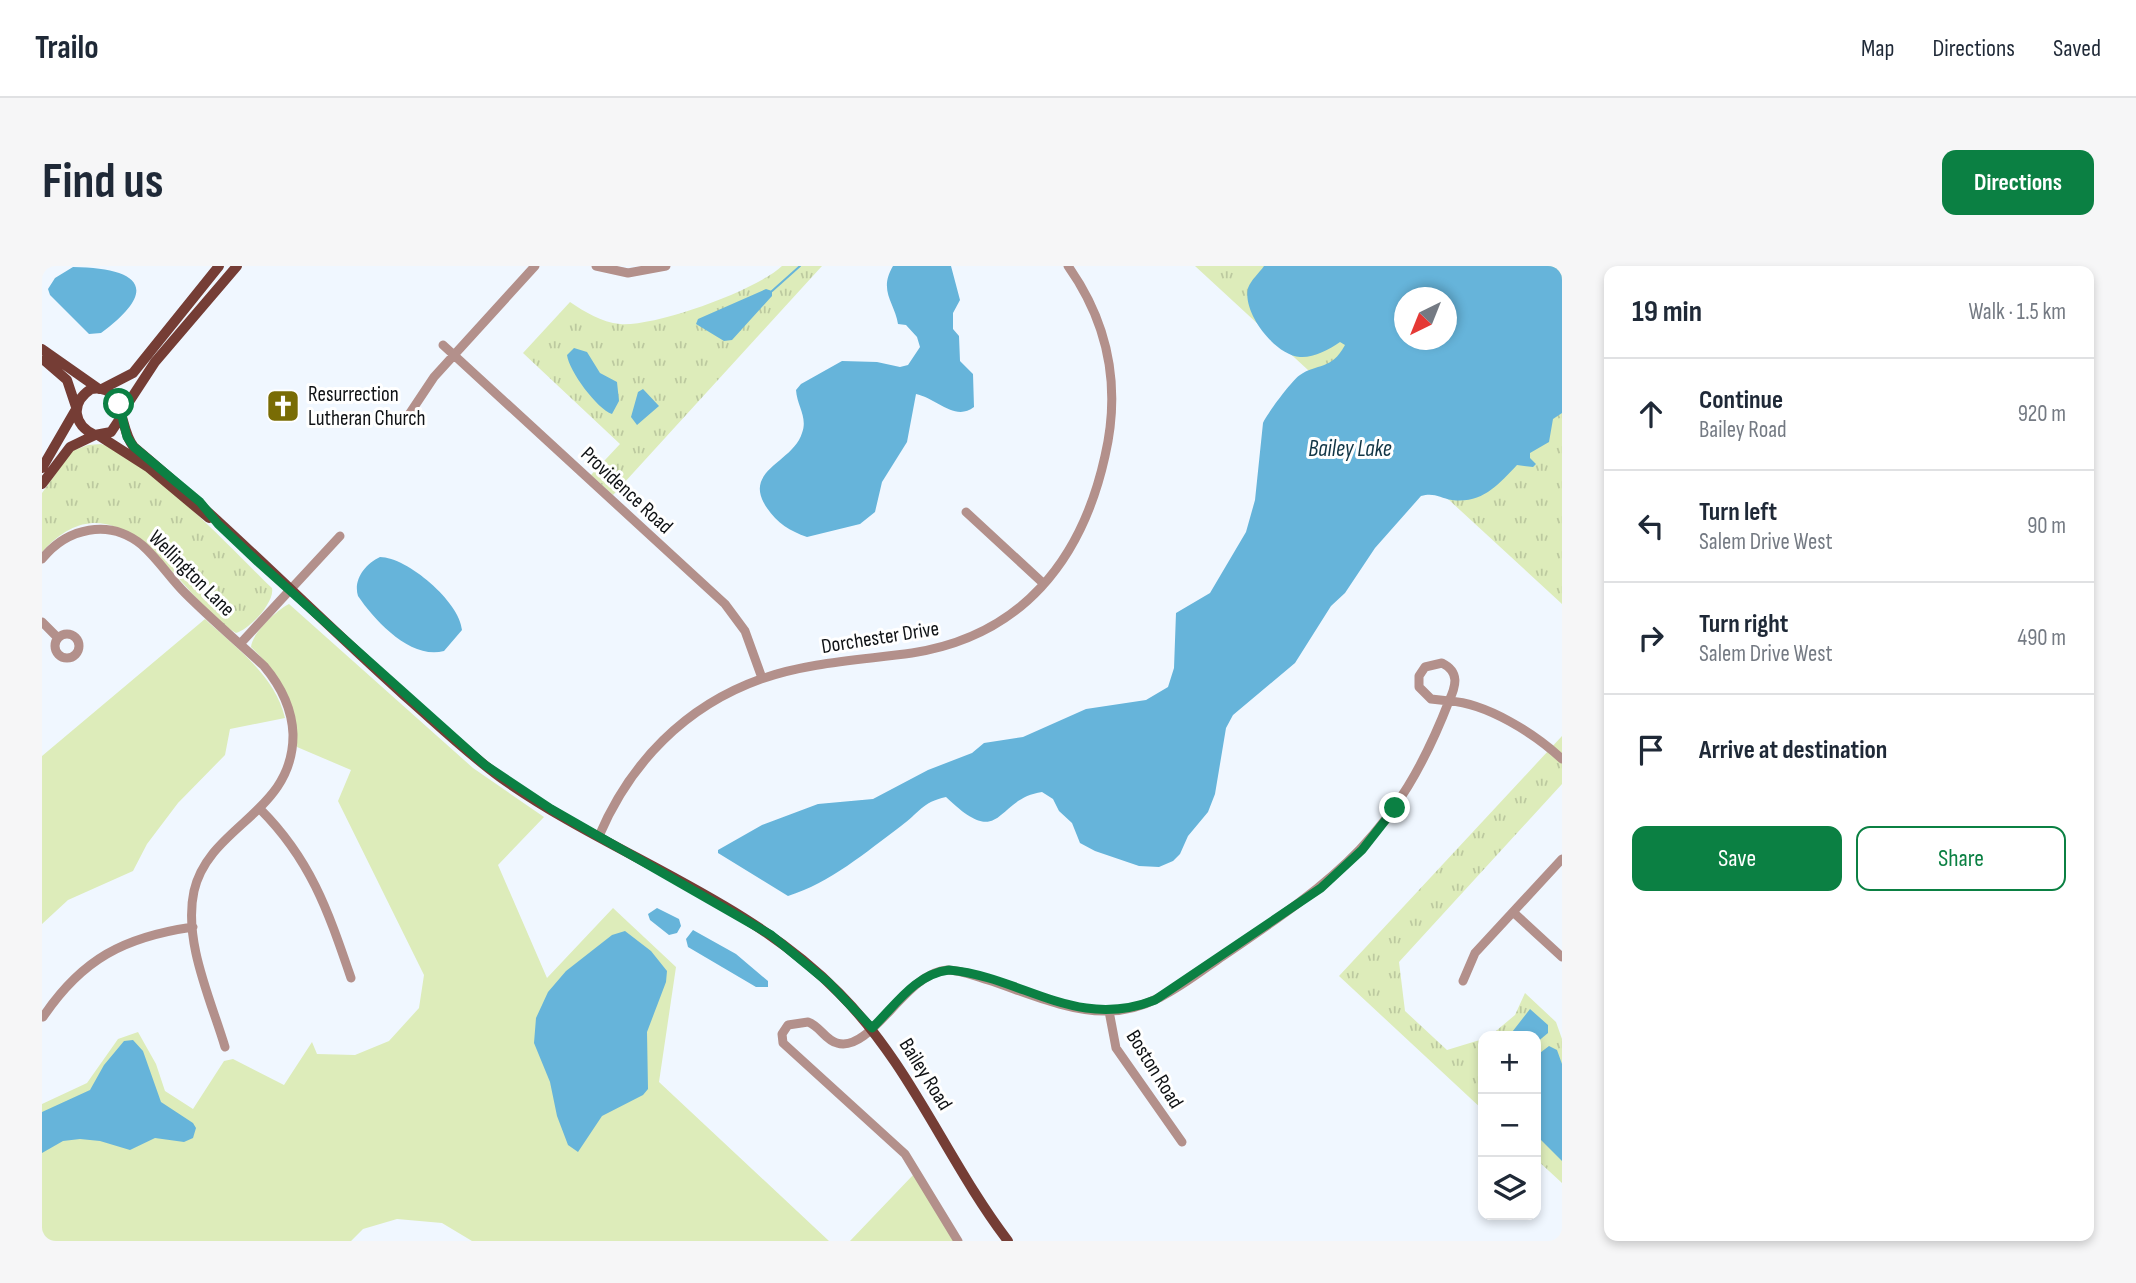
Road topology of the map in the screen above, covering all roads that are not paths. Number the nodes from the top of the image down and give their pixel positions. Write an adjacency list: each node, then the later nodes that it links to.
1 (219, 266): 11 (main road)
2 (237, 266): 13 (main road)
3 (535, 266): 9 (street)
4 (596, 266): 5 (street)
5 (666, 266)
6 (1068, 266): 22 (street, Dorchester Drive)
7 (443, 345): 9 (street, Providence Road)
8 (42, 349): 11 (main road)
9 (454, 355): 14 (street); 27 (street, Providence Road)
10 (42, 358): 12 (main road)
11 (100, 389): 12 (main road); 13 (main road)
12 (76, 409): 15 (main road); 16 (main road)
13 (121, 416): 15 (main road); 19 (main road, Bailey Road)
14 (404, 422)
15 (97, 435): 17 (main road); 19 (main road, Bailey Road)
16 (42, 468)
17 (42, 484)
18 (966, 512): 22 (street)
19 (218, 524): 23 (main road, Bailey Road)
20 (340, 536): 23 (street, Wellington Lane)
21 (42, 559): 26 (street, Wellington Lane)
22 (1044, 584): 27 (street, Dorchester Drive)
23 (289, 590): 26 (street, Wellington Lane); 31 (main road, Bailey Road)
24 (42, 622): 25 (street)
25 (57, 637)
26 (240, 644): 30 (street, Wellington Lane)
27 (762, 678): 31 (street, Dorchester Drive)
28 (1449, 701): 28 (street); 29 (street); 38 (street)
29 (1562, 759)
30 (260, 809): 34 (street, Wellington Lane); 36 (street)
31 (599, 836): 40 (main road, Bailey Road)
32 (1562, 859): 33 (street)
33 (1513, 912): 35 (street); 37 (street)
34 (193, 927): 39 (street); 41 (street, Wellington Lane)
35 (1562, 957)
36 (351, 978)
37 (1463, 981)
38 (1108, 1012): 40 (street); 42 (street, Boston Road)
39 (43, 1017)
40 (872, 1028): 43 (street); 44 (main road, Bailey Road)
41 (225, 1047)
42 (1182, 1142)
43 (958, 1241)
44 (1008, 1241)

